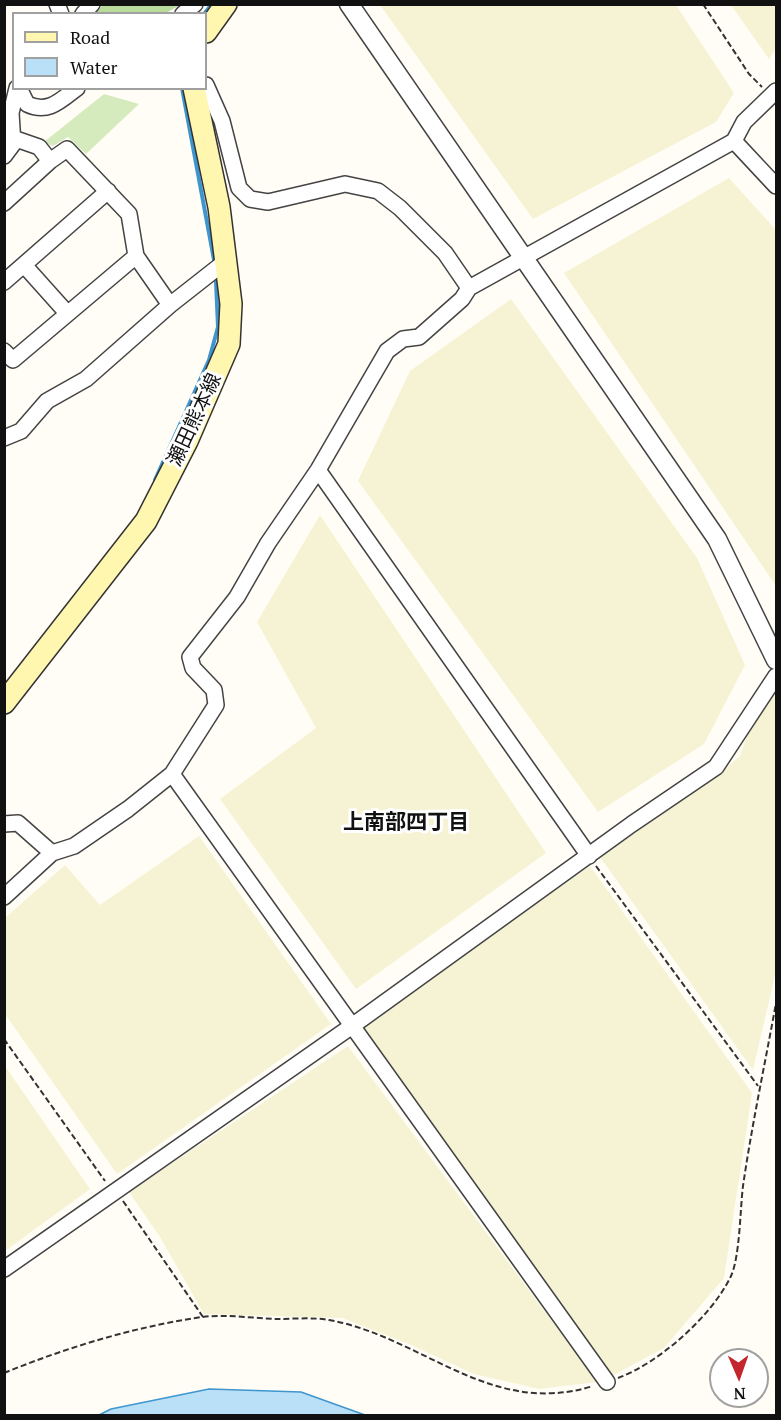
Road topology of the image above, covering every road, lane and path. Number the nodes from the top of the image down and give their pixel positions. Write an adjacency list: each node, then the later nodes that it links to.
1 (226, 4): 4 (main road)
2 (349, 4): 20 (street)
3 (703, 4): 10 (path)
4 (207, 31)
5 (207, 87): 24 (street)
6 (17, 90): 11 (street)
7 (19, 90): 8 (street)
8 (74, 90)
9 (194, 90): 21 (main road, 瀬田熊本線)
10 (774, 94): 13 (street)
11 (8, 112): 12 (street)
12 (13, 138): 14 (street); 15 (street)
13 (735, 141): 16 (street); 20 (street)
14 (4, 156)
15 (50, 161): 17 (street); 18 (street)
16 (777, 186)
17 (108, 191): 19 (street); 22 (street)
18 (4, 203)
19 (136, 256): 25 (street); 26 (street)
20 (526, 258): 24 (street); 30 (street)
21 (226, 261): 25 (street); 32 (main road, 瀬田熊本線)
22 (24, 265): 23 (street); 26 (street)
23 (4, 282)
24 (469, 288): 29 (street)
25 (170, 305): 28 (street)
26 (67, 313): 27 (street)
27 (4, 351)
28 (4, 438)
29 (318, 470): 33 (street); 36 (street)
30 (777, 660)
31 (777, 676): 36 (street)
32 (4, 703)
33 (172, 774): 35 (street); 39 (street)
34 (4, 824): 35 (street)
35 (52, 853): 37 (street)
36 (589, 856): 39 (street); 41 (path)
37 (4, 897)
38 (777, 1003): 41 (path)
39 (352, 1026): 42 (street); 46 (street)
40 (4, 1039): 42 (path)
41 (758, 1086): 46 (path)
42 (115, 1191): 43 (street); 44 (path)
43 (4, 1269)
44 (204, 1317): 45 (path); 46 (path)
45 (4, 1373)
46 (607, 1382)

